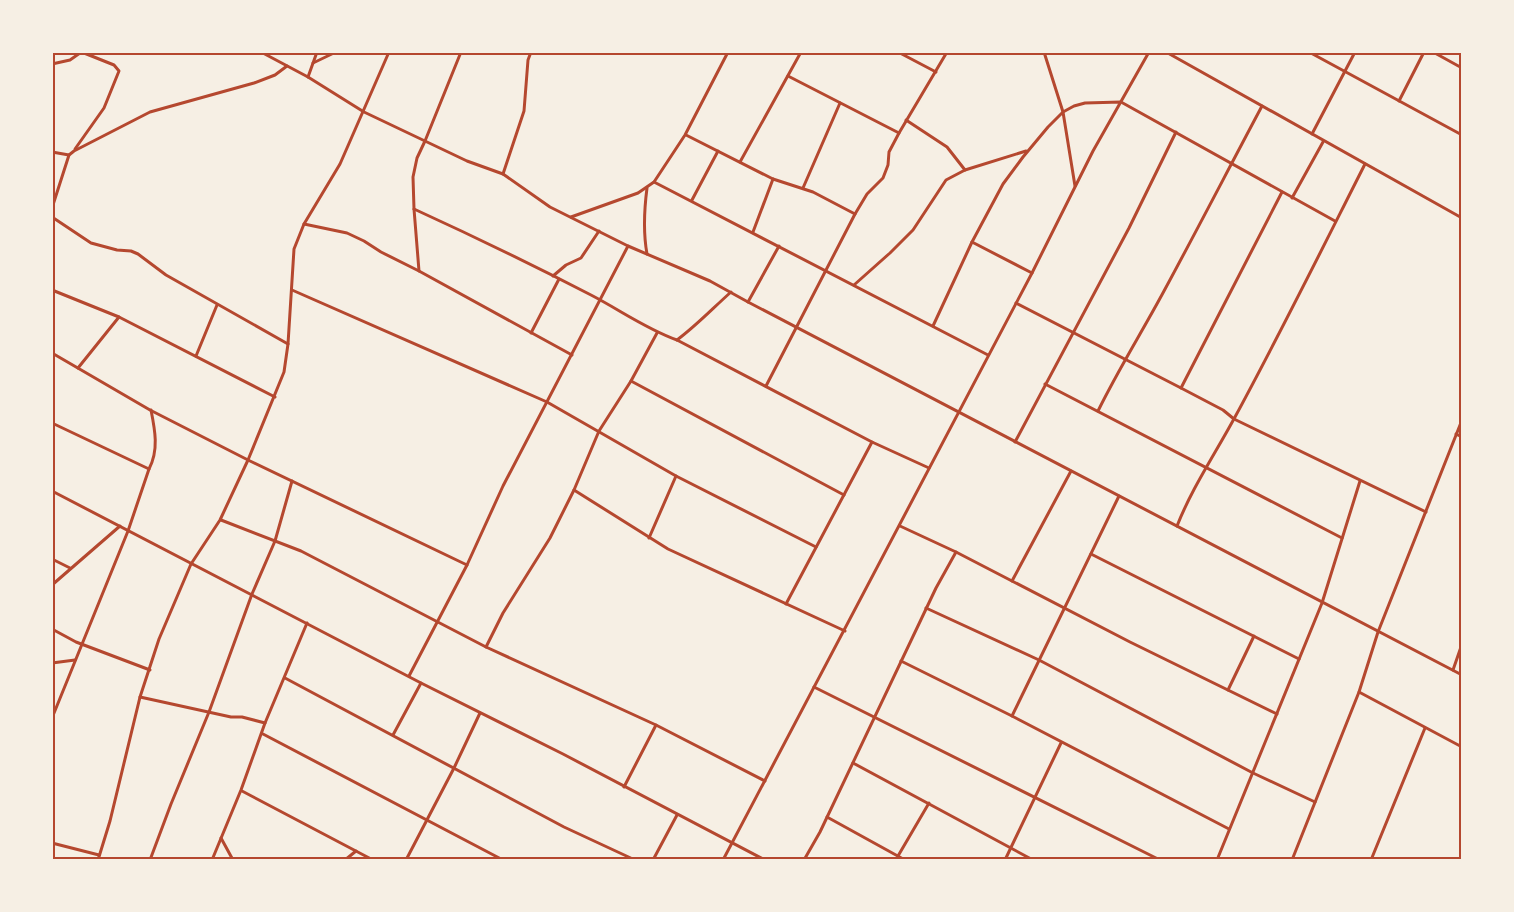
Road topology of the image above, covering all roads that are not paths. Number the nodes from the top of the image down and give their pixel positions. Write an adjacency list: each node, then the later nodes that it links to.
1 (261, 52): 20 (street)
2 (317, 52): 18 (street)
3 (336, 52): 18 (street)
4 (389, 52): 30 (street)
5 (461, 52): 38 (street)
6 (531, 52): 49 (street)
7 (728, 52): 36 (street)
8 (801, 52): 24 (street)
9 (898, 52): 22 (street)
10 (947, 52): 22 (street)
11 (1044, 52): 31 (street)
12 (1149, 52): 27 (street)
13 (1166, 52): 29 (street)
14 (1309, 52): 23 (street)
15 (1355, 52): 23 (street)
16 (1424, 52): 26 (street)
17 (1432, 52): 21 (street)
18 (313, 63): 25 (street)
19 (52, 64): 40 (street)
20 (287, 66): 25 (street); 40 (street)
21 (1461, 68)
22 (936, 72): 32 (street)
23 (1345, 73): 26 (street); 35 (street)
24 (788, 76): 28 (street); 45 (street)
25 (308, 77): 30 (street)
26 (1399, 101): 37 (street)
27 (1121, 102): 31 (street); 33 (street); 54 (street)
28 (840, 103): 34 (street); 53 (street)
29 (1262, 106): 35 (street); 46 (street)
30 (364, 112): 38 (street); 65 (street)
31 (1063, 112): 42 (street); 54 (street)
32 (906, 120): 34 (street); 48 (street)
33 (1176, 132): 46 (street); 90 (street)
34 (899, 133): 60 (street)
35 (1312, 134): 39 (street)
36 (685, 135): 41 (street); 51 (street)
37 (1461, 135)
38 (425, 141): 49 (street); 59 (street)
39 (1324, 141): 47 (street); 56 (street)
40 (74, 151): 44 (street)
41 (718, 151): 45 (street); 57 (street)
42 (1028, 151): 48 (street); 68 (street)
43 (52, 152): 44 (street)
44 (69, 155): 58 (street)
45 (740, 162): 50 (street)
46 (1231, 164): 55 (street); 97 (street)
47 (1365, 164): 63 (street); 64 (street)
48 (965, 170): 77 (street)
49 (503, 174): 62 (street)
50 (773, 178): 53 (street); 67 (street)
51 (654, 182): 52 (street); 57 (street)
52 (647, 188): 62 (street); 71 (street)
53 (803, 188): 60 (street)
54 (1075, 188): 74 (street)
55 (1282, 192): 56 (street); 102 (street)
56 (1292, 198): 64 (street)
57 (692, 200): 67 (street)
58 (52, 208)
59 (414, 209): 72 (street); 75 (street)
60 (855, 214): 73 (street)
61 (52, 217): 84 (street)
62 (571, 217): 66 (street)
63 (1461, 218)
64 (1335, 221): 108 (street)
65 (304, 224): 72 (street); 79 (street)
66 (599, 231): 69 (street); 75 (street)
67 (753, 232): 70 (street)
68 (972, 242): 74 (street); 86 (street)
69 (628, 246): 71 (street); 81 (street)
70 (778, 246): 73 (street); 82 (street)
71 (647, 254): 80 (street)
72 (419, 271): 88 (street)
73 (826, 271): 77 (street); 87 (street)
74 (1032, 273): 83 (street)
75 (553, 276): 76 (street)
76 (560, 279): 81 (street); 88 (street)
77 (854, 285): 86 (street)
78 (52, 290): 85 (street)
79 (292, 290): 92 (street); 104 (street)
80 (731, 292): 82 (street); 91 (street)
81 (601, 300): 89 (street); 94 (street)
82 (748, 302): 87 (street)
83 (1016, 303): 90 (street); 95 (street)
84 (217, 305): 92 (street); 96 (street)
85 (119, 317): 96 (street); 98 (street)
86 (933, 326): 95 (street)
87 (797, 328): 101 (street); 107 (street)
88 (531, 333): 94 (street)
89 (657, 333): 91 (street); 99 (street)
90 (1073, 333): 97 (street); 100 (street)
91 (677, 340): 101 (street)
92 (288, 344): 103 (street)
93 (52, 354): 98 (street)
94 (572, 355): 104 (street)
95 (988, 355): 107 (street)
96 (196, 357): 103 (street)
97 (1125, 358): 102 (street); 106 (street)
98 (78, 368): 105 (street)
99 (631, 381): 111 (street); 126 (street)
100 (1045, 384): 106 (street); 115 (street)
101 (766, 386): 114 (street)
102 (1181, 388): 108 (street)
103 (275, 397): 116 (street)
104 (547, 402): 111 (street); 142 (street)
105 (150, 410): 116 (street); 119 (street)
106 (1098, 411): 117 (street)
107 (959, 412): 115 (street); 118 (street)
108 (1234, 418): 117 (street); 123 (street)
109 (1461, 420): 112 (street)
110 (52, 423): 119 (street)
111 (599, 431): 121 (street); 124 (street)
112 (1456, 434): 113 (street); 128 (street)
113 (1461, 437)
114 (872, 442): 118 (street); 126 (street)
115 (1015, 442): 120 (street)
116 (248, 460): 122 (street); 129 (street)
117 (1205, 467): 132 (street); 135 (street)
118 (930, 468): 131 (street)
119 (149, 470): 133 (street)
120 (1071, 471): 127 (street); 144 (street)
121 (676, 476): 134 (street); 137 (street)
122 (292, 481): 136 (street); 142 (street)
123 (1360, 481): 128 (street); 135 (street)
124 (574, 490): 134 (street); 159 (street)
125 (52, 491): 130 (street)
126 (844, 495): 137 (street)
127 (1119, 496): 132 (street); 139 (street)
128 (1425, 512): 155 (street)
129 (220, 520): 136 (street); 141 (street)
130 (120, 526): 133 (street); 143 (street)
131 (900, 526): 138 (street); 154 (street)
132 (1176, 526): 147 (street)
133 (128, 531): 141 (street); 158 (street)
134 (649, 538): 148 (street)
135 (1342, 538): 147 (street)
136 (275, 541): 146 (street); 151 (street)
137 (816, 547): 148 (street)
138 (956, 552): 144 (street); 149 (street)
139 (1091, 554): 150 (street); 156 (street)
140 (52, 559): 143 (street)
141 (191, 564): 146 (street); 165 (street)
142 (467, 565): 151 (street)
143 (70, 568): 145 (street)
144 (1012, 581): 150 (street)
145 (52, 585)
146 (252, 594): 152 (street); 175 (street)
147 (1322, 603): 155 (street); 160 (street)
148 (786, 604): 154 (street)
149 (926, 608): 162 (street); 163 (street)
150 (1065, 608): 162 (street); 172 (street)
151 (437, 620): 159 (street); 168 (street)
152 (307, 623): 168 (street); 169 (street)
153 (52, 629): 158 (street)
154 (845, 631): 171 (street)
155 (1378, 632): 166 (street); 173 (street)
156 (1254, 636): 160 (street); 172 (street)
157 (1461, 644): 166 (street)
158 (83, 645): 161 (street); 165 (street)
159 (486, 647): 182 (street)
160 (1299, 659): 177 (street)
161 (76, 660): 164 (street); 180 (street)
162 (1039, 660): 178 (street); 190 (street)
163 (901, 662): 178 (street); 179 (street)
164 (52, 663)
165 (150, 670): 174 (street)
166 (1453, 671): 167 (street)
167 (1461, 675)
168 (409, 676): 170 (street)
169 (285, 678): 181 (street); 185 (street)
170 (421, 683): 176 (street); 185 (street)
171 (814, 687): 179 (street); 191 (street)
172 (1228, 690): 177 (street)
173 (1359, 692): 183 (street); 195 (street)
174 (140, 697): 175 (street); 207 (street)
175 (209, 712): 181 (street); 208 (street)
176 (480, 713): 189 (street); 192 (street)
177 (1276, 714): 190 (street)
178 (1012, 716): 186 (street)
179 (875, 717): 188 (street); 194 (street)
180 (52, 718)
181 (265, 723): 184 (street)
182 (656, 725): 191 (street); 192 (street)
183 (1425, 728): 187 (street); 226 (street)
184 (262, 734): 193 (street); 199 (street)
185 (393, 735): 189 (street)
186 (1061, 743): 194 (street); 200 (street)
187 (1461, 747)
188 (853, 763): 196 (street); 198 (street)
189 (454, 768): 199 (street); 215 (street)
190 (1253, 773): 195 (street); 200 (street)
191 (765, 781): 202 (street)
192 (624, 787): 197 (street)
193 (241, 790): 201 (street); 205 (street)
194 (1035, 798): 204 (street); 223 (street)
195 (1315, 802): 225 (street)
196 (929, 803): 204 (street); 206 (street)
197 (677, 815): 202 (street); 216 (street)
198 (827, 817): 206 (street); 219 (street)
199 (426, 819): 213 (street); 214 (street)
200 (1229, 829): 224 (street)
201 (221, 838): 209 (street); 210 (street)
202 (732, 842): 217 (street); 218 (street)
203 (52, 843): 207 (street)
204 (1012, 847): 221 (street); 222 (street)
205 (356, 851): 211 (street); 212 (street)
206 (898, 856): 220 (street)
207 (99, 857)
208 (150, 860)
209 (212, 860)
210 (233, 860)
211 (345, 860)
212 (373, 860)
213 (406, 860)
214 (503, 860)
215 (635, 860)
216 (653, 860)
217 (723, 860)
218 (765, 860)
219 (804, 860)
220 (905, 860)
221 (1005, 860)
222 (1033, 860)
223 (1160, 860)
224 (1217, 860)
225 (1292, 860)
226 (1371, 860)

